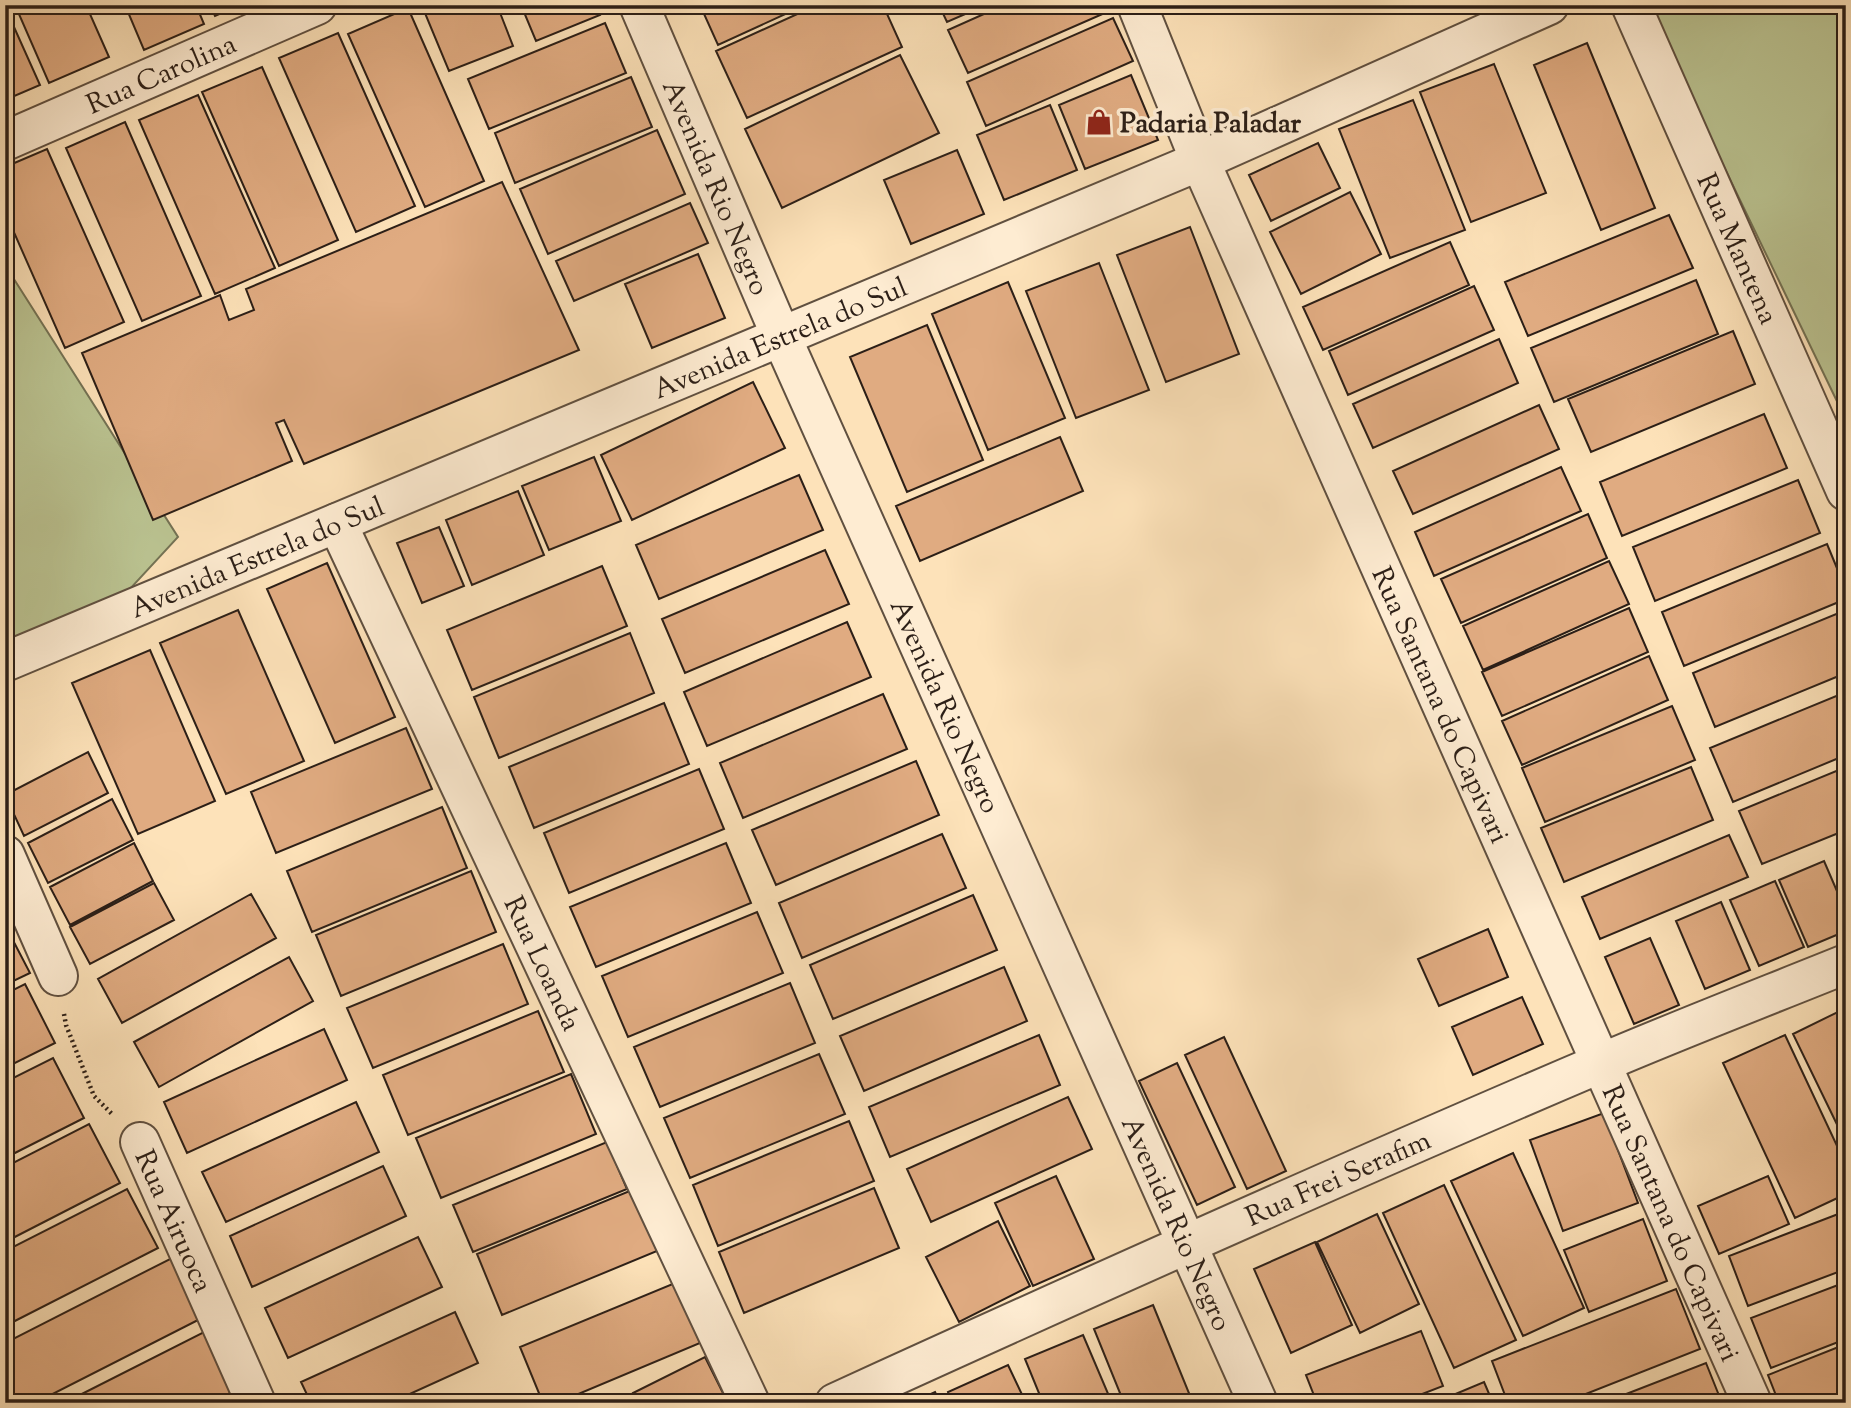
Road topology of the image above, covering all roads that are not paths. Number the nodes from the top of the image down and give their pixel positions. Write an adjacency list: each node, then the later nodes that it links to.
1 (317, 5): 6 (street, Rua Carolina)
2 (639, 5): 8 (street, Avenida Rio Negro)
3 (1137, 5): 7 (street, Rua Santana do Capivari)
4 (1549, 5): 7 (street, Avenida Estrela do Sul)
5 (1631, 5): 9 (street, Rua Mantena)
6 (5, 141)
7 (1200, 161): 8 (street, Avenida Estrela do Sul); 15 (street, Rua Santana do Capivari)
8 (781, 336): 10 (street, Avenida Estrela do Sul); 17 (street, Avenida Rio Negro)
9 (1846, 491)
10 (337, 523): 11 (street, Avenida Estrela do Sul); 19 (street, Rua Loanda)
11 (5, 662)
12 (5, 855): 14 (street)
13 (1846, 964): 15 (street, Rua Frei Serafim)
14 (58, 976)
15 (1602, 1063): 17 (street, Rua Frei Serafim); 22 (street, Rua Santana do Capivari)
16 (140, 1142): 18 (street, Rua Airuoca)
17 (1188, 1242): 20 (street, Rua Frei Serafim); 21 (street, Avenida Rio Negro)
18 (256, 1403)
19 (750, 1403)
20 (835, 1403)
21 (1258, 1403)
22 (1752, 1403)

